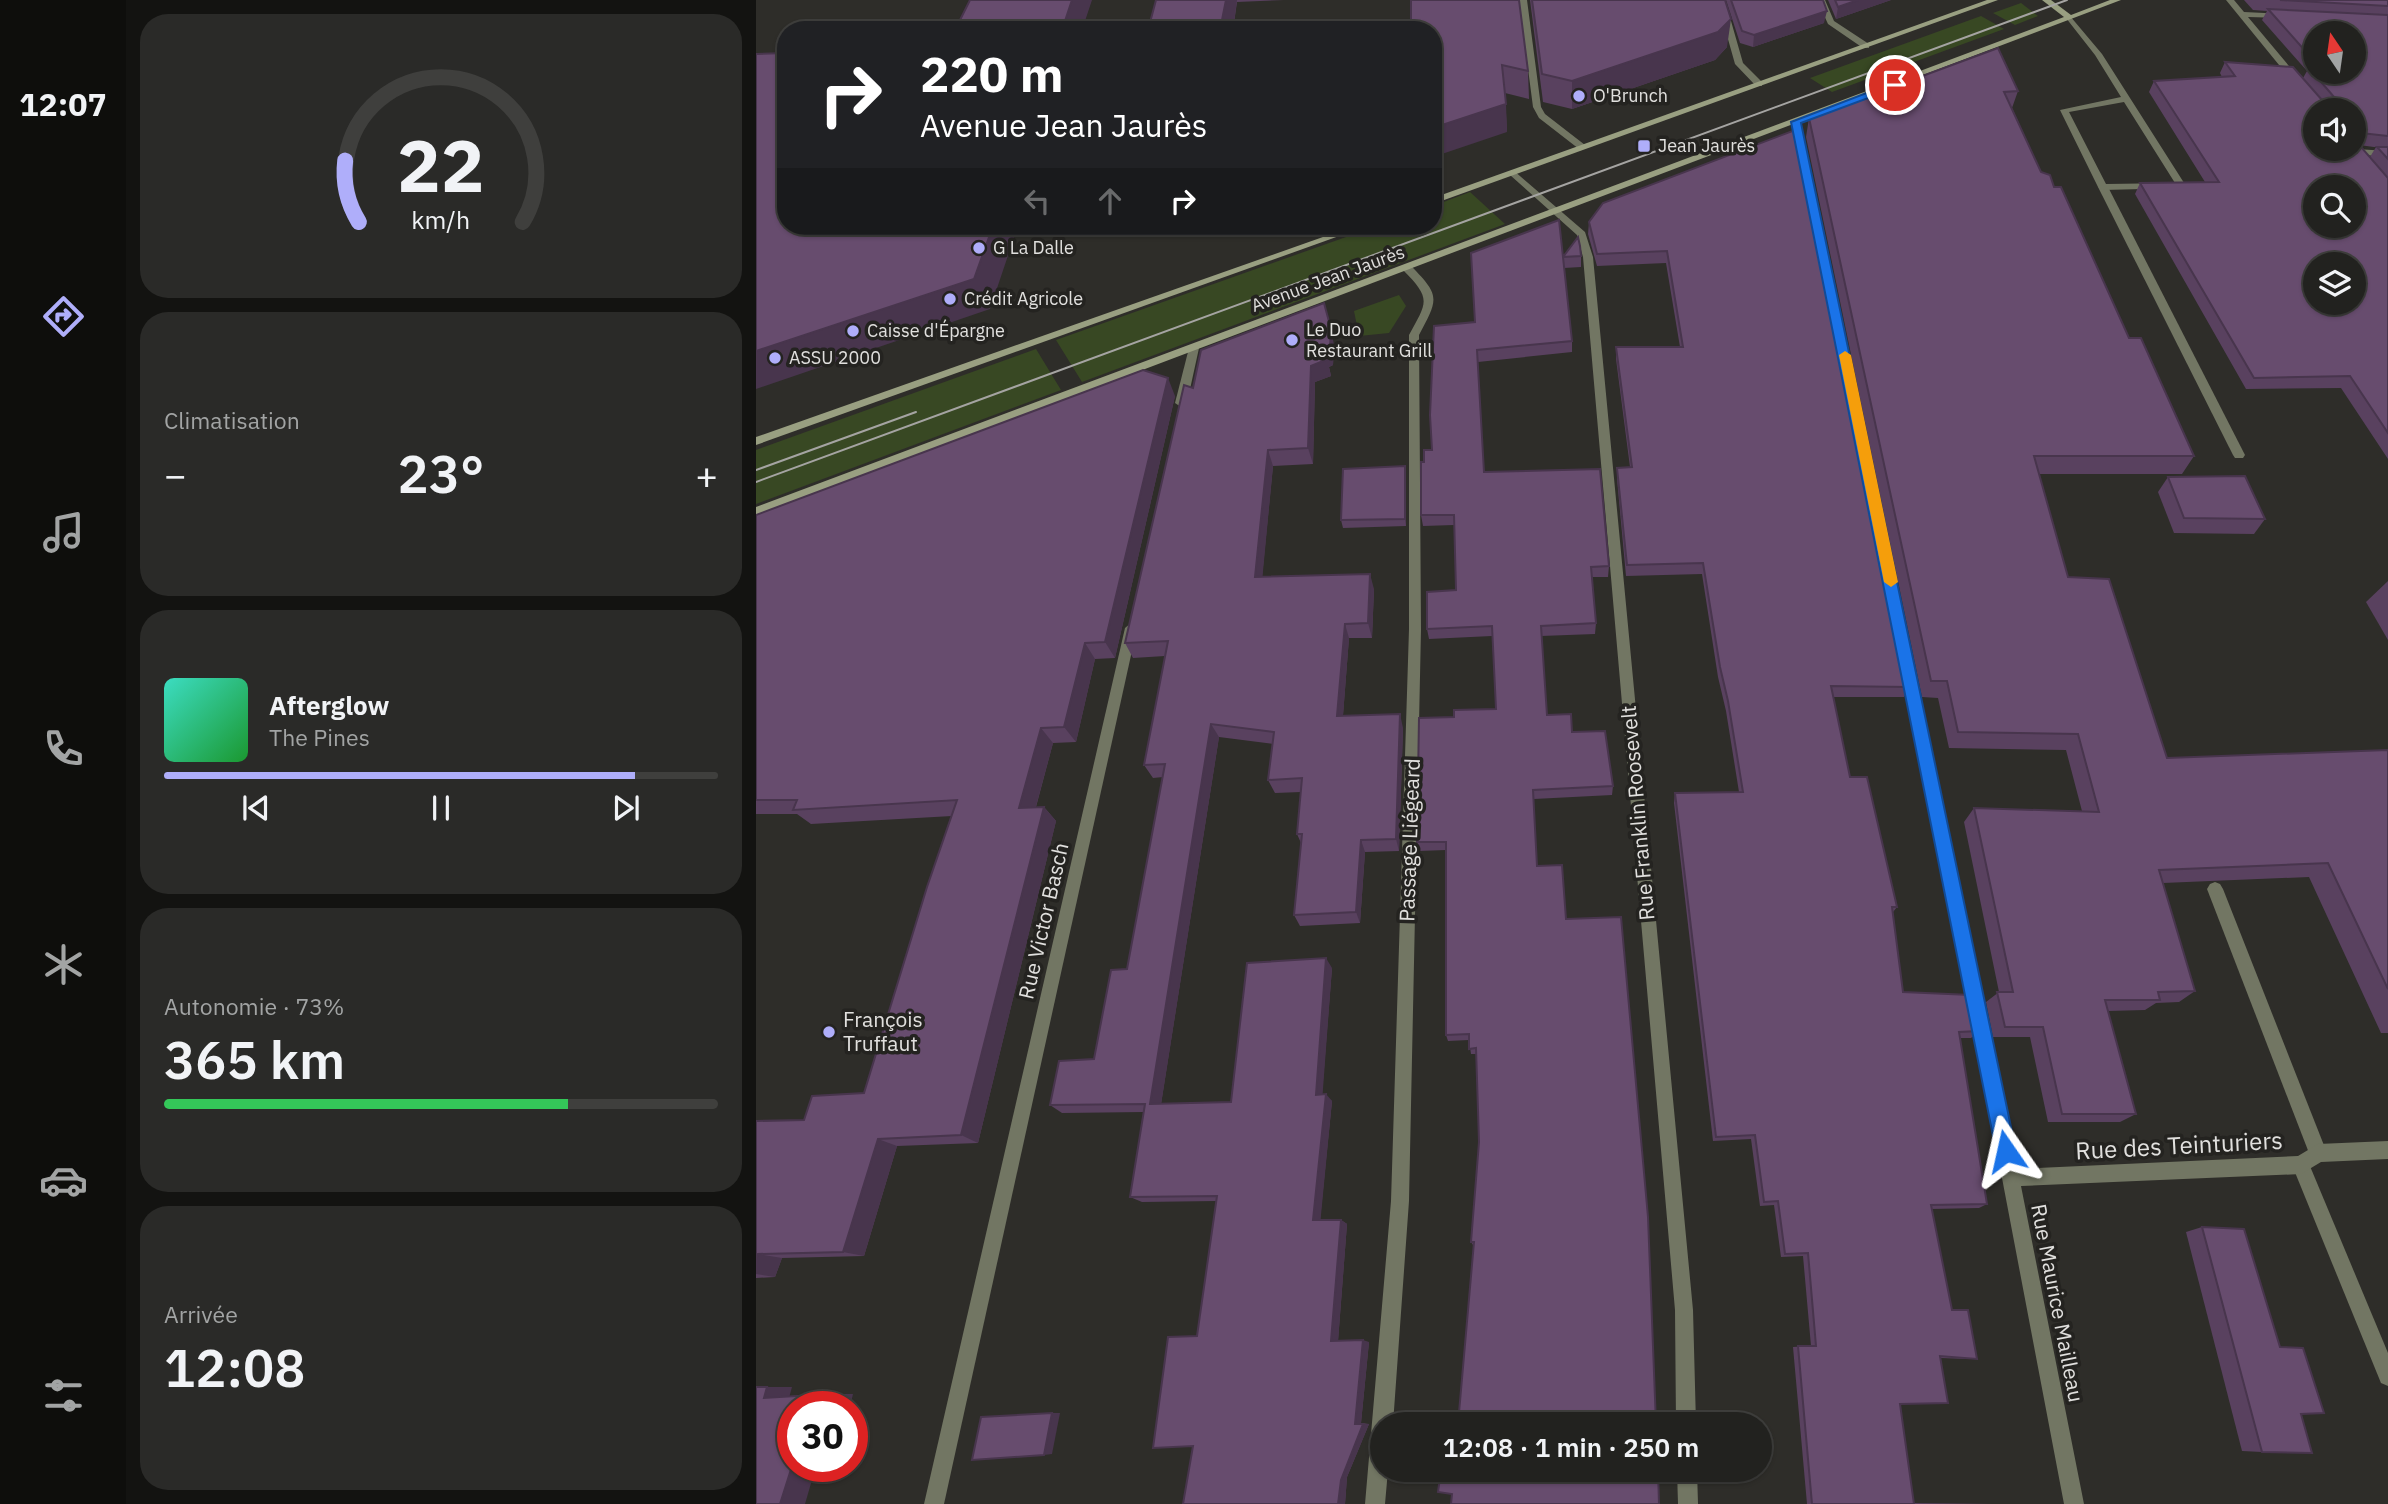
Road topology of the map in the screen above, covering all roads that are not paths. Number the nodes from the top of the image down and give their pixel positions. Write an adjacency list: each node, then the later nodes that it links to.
1 (1523, 0): 16 (street)
2 (1721, 0): 12 (street)
3 (1821, 0): 11 (street)
4 (1994, 0): 11 (main road)
5 (2046, 0): 10 (main road)
6 (2117, 0): 10 (main road, Avenue Jean Jaurès)
7 (2230, 0): 8 (street)
8 (2241, 14): 9 (street); 13 (street)
9 (2294, 17)
10 (2070, 18): 14 (street); 15 (main road, Avenue Jean Jaurès)
11 (1866, 46): 12 (main road)
12 (1759, 84): 16 (main road)
13 (2304, 89)
14 (2126, 99): 20 (street); 20 (street)
15 (1796, 122): 22 (main road, Avenue Jean Jaurès); 35 (street, Rue Maurice Mailleau)
16 (1582, 147): 19 (main road)
17 (2366, 151): 18 (street)
18 (2388, 154)
19 (1513, 173): 21 (main road); 22 (street, Rue Franklin Roosevelt)
20 (2103, 187): 28 (street)
21 (1442, 198)
22 (1559, 212): 24 (main road, Avenue Jean Jaurès); 38 (street, Rue Franklin Roosevelt)
23 (1337, 235): 27 (main road, Avenue Jean Jaurès)
24 (1407, 268): 25 (main road, Avenue Jean Jaurès); 37 (street, Passage Liégeard)
25 (1194, 348): 26 (street); 29 (main road, Avenue Jean Jaurès)
26 (1179, 416)
27 (756, 442)
28 (2239, 455)
29 (756, 512)
30 (1136, 606): 41 (street, Rue Victor Basch)
31 (2215, 890): 33 (street)
32 (2388, 1150): 33 (street)
33 (2318, 1153): 34 (street, Rue des Teinturiers)
34 (2301, 1165): 35 (street, Rue des Teinturiers); 36 (street)
35 (2011, 1178): 44 (street, Rue Maurice Mailleau)
36 (2388, 1376)
37 (1384, 1412)
38 (1686, 1412)
39 (1377, 1482): 42 (street, Passage Liégeard)
40 (1687, 1482): 43 (street)
41 (934, 1504)
42 (1375, 1504)
43 (1688, 1504)
44 (2074, 1504)

